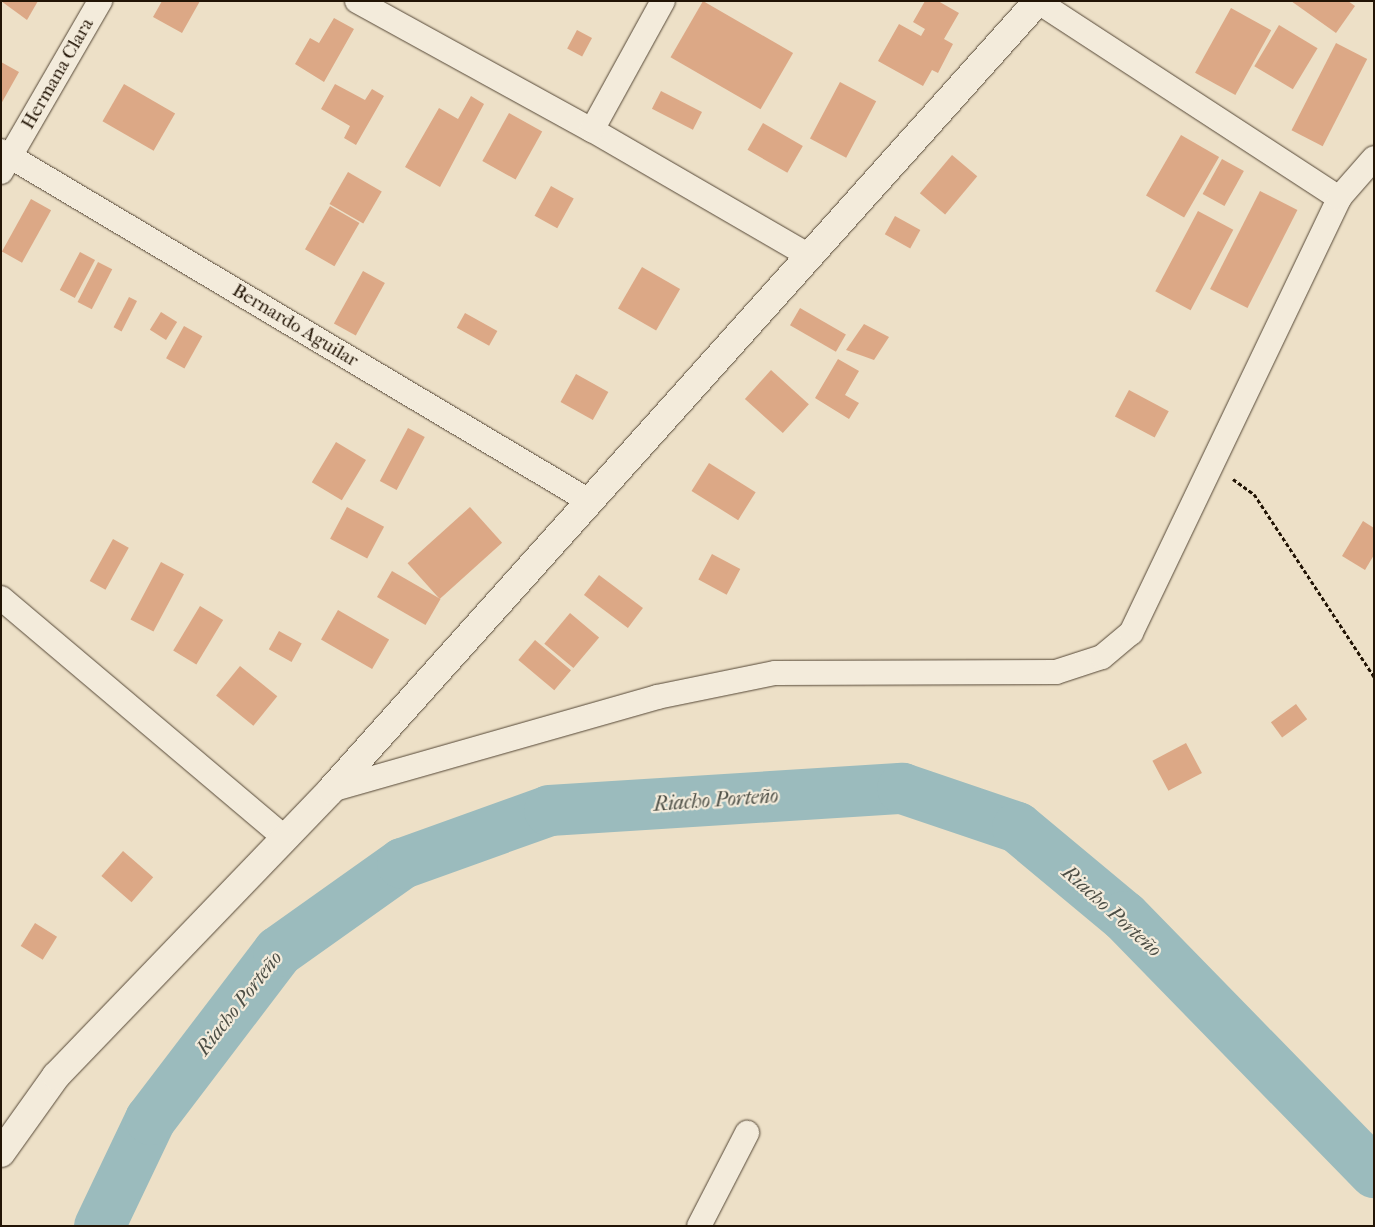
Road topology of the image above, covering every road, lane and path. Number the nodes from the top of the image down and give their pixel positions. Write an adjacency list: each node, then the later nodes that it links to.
1 (100, 1): 7 (street, Hermana Clara)
2 (357, 1): 5 (street)
3 (663, 1): 5 (street)
4 (1037, 1): 8 (street); 9 (street)
5 (592, 130): 9 (street)
6 (1374, 158): 8 (street)
7 (4, 160): 11 (street, Bernardo Aguilar)
8 (1339, 198): 10 (street)
9 (809, 256): 11 (street)
10 (1211, 463): 13 (path); 14 (street)
11 (589, 502): 14 (street)
12 (1, 598): 15 (street)
13 (1374, 677)
14 (331, 790): 15 (street)
15 (286, 839): 17 (street)
16 (747, 1133): 18 (street)
17 (6, 1137)
18 (699, 1226)

